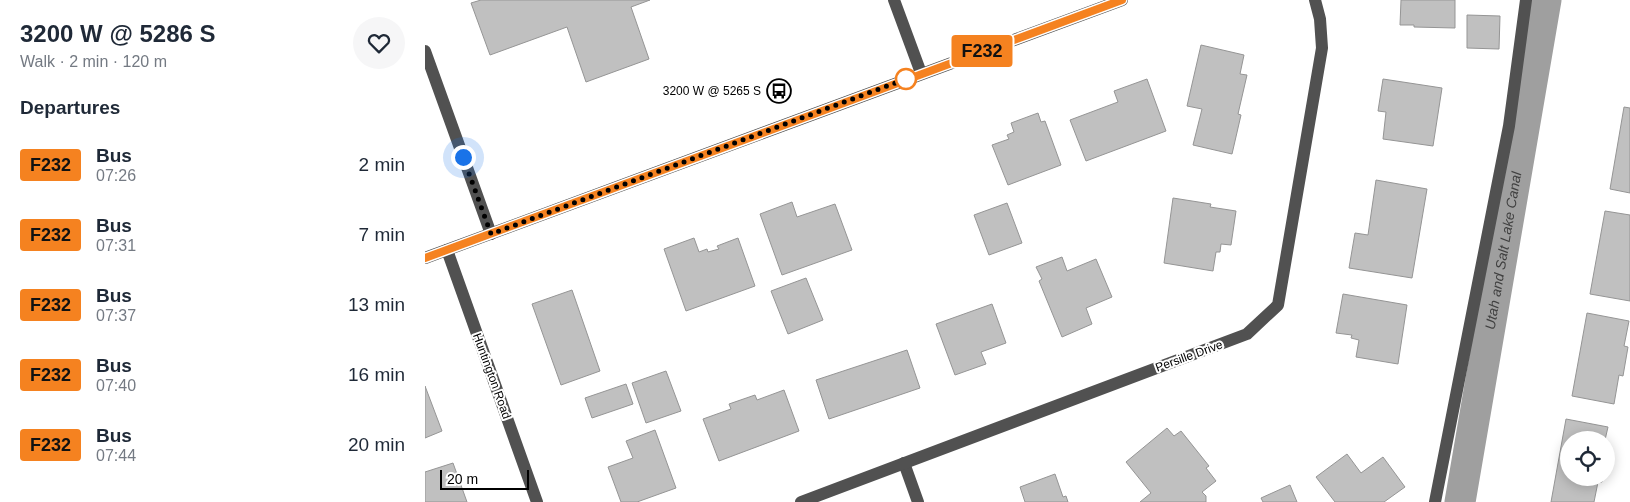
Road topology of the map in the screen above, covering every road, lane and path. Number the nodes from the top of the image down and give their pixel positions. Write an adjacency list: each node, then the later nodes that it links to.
1 (894, 0): 6 (street)
2 (1122, 0): 6 (street)
3 (1315, 0): 10 (street, Persille Drive)
4 (1526, 0): 14 (street)
5 (425, 51): 7 (street)
6 (921, 74): 7 (street)
7 (491, 234): 8 (street)
8 (447, 250): 9 (street); 11 (street, Huntington Road)
9 (425, 258)
10 (903, 463): 12 (street, Persille Drive); 13 (street)
11 (537, 502)
12 (801, 502)
13 (918, 502)
14 (1435, 502)

